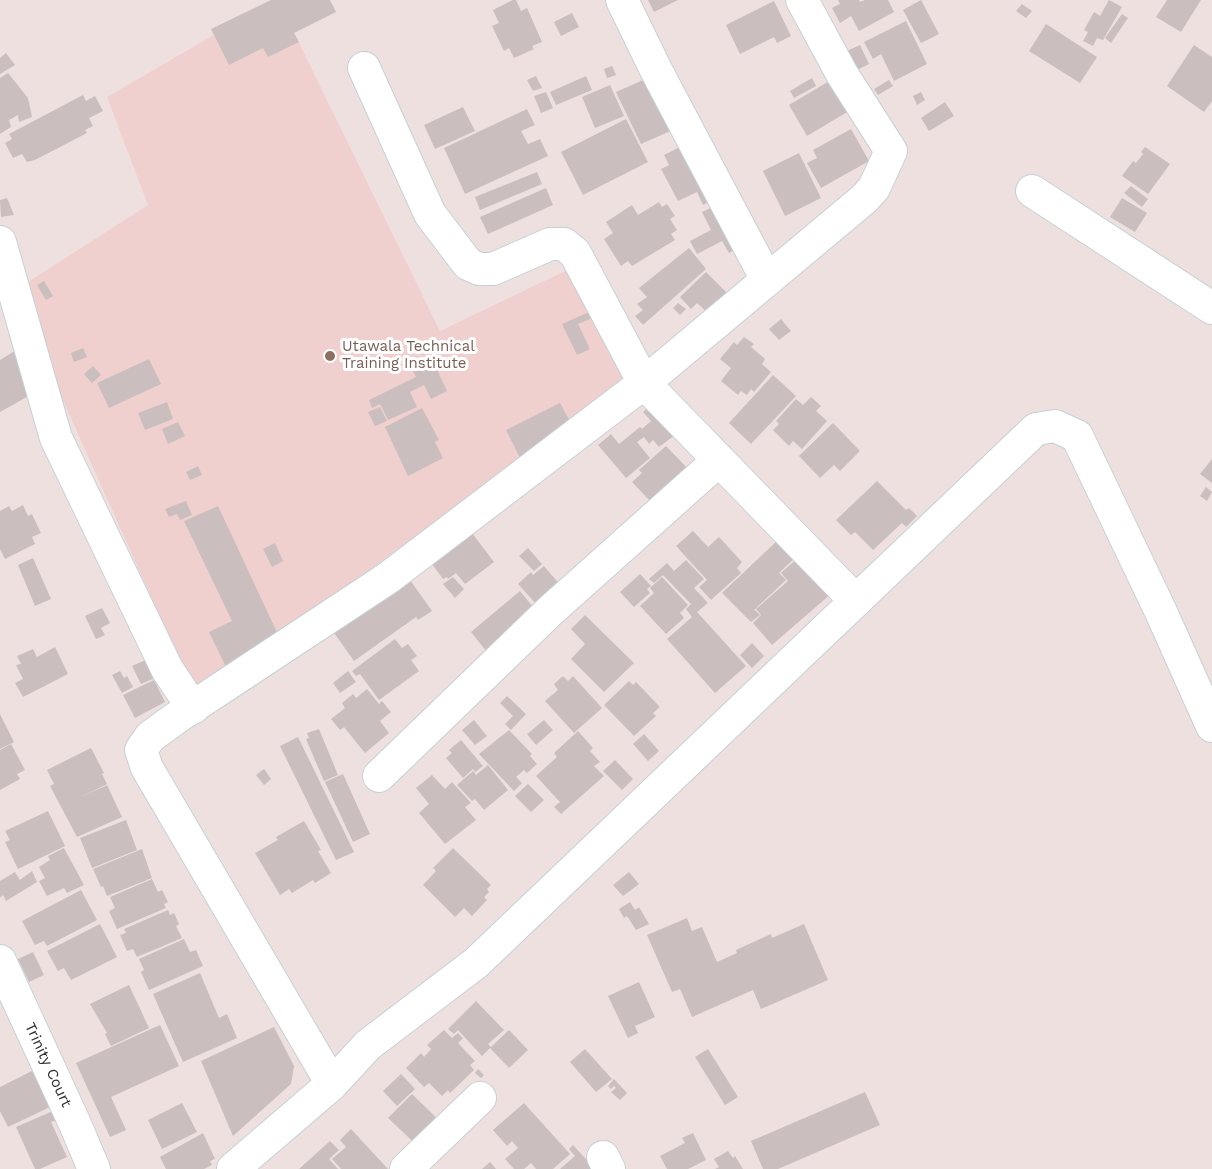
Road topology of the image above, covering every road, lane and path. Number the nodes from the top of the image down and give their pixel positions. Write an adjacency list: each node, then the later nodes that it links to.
1 (622, 0): 6 (street)
2 (802, 0): 6 (street)
3 (364, 68): 8 (street)
4 (1032, 191): 7 (street)
5 (0, 242): 11 (street)
6 (767, 280): 8 (street)
7 (1212, 308)
8 (645, 383): 9 (street); 11 (street)
9 (719, 460): 10 (street); 13 (street)
10 (856, 601): 12 (street); 15 (street)
11 (193, 708): 15 (street)
12 (1212, 726)
13 (379, 776)
14 (0, 962): 17 (street, Trinity Court)
15 (332, 1084): 18 (street)
16 (480, 1098): 19 (street)
17 (94, 1169)
18 (233, 1169)
19 (406, 1169)

